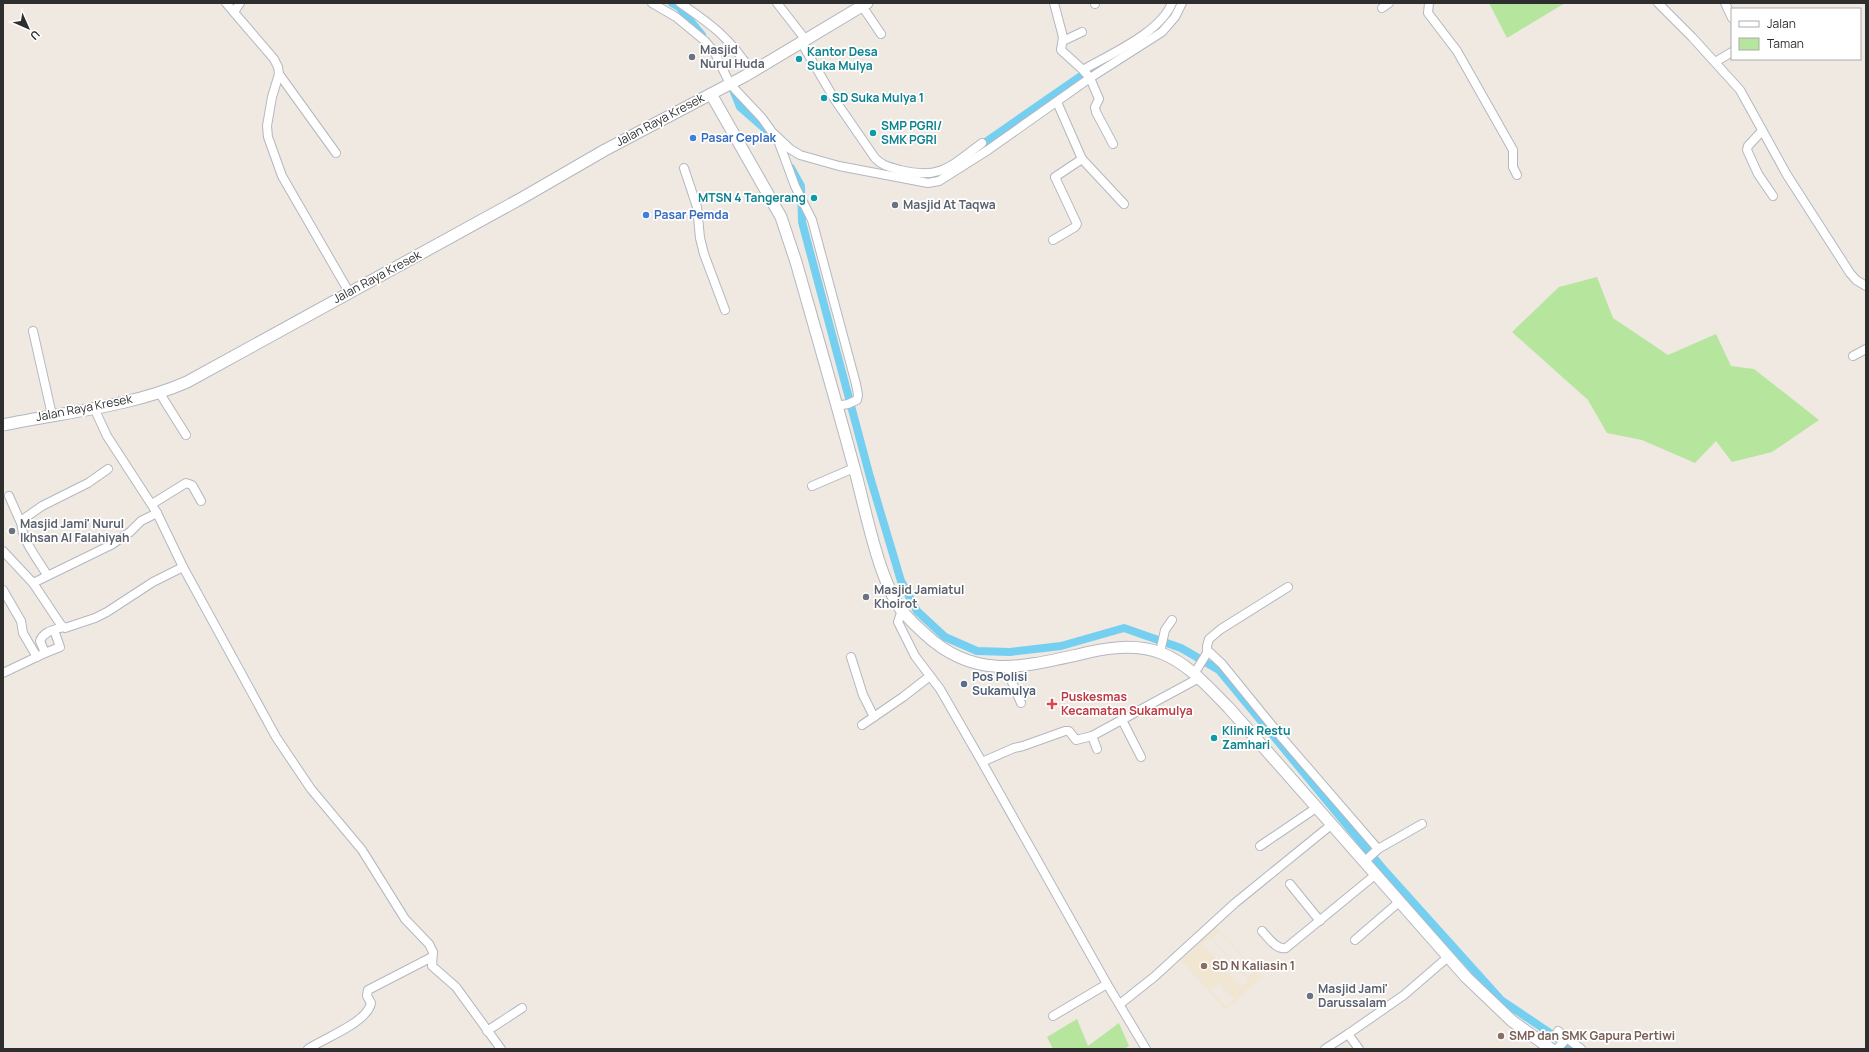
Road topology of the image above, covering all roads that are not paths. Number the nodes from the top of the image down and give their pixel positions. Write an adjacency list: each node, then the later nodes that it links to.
1 (226, 3): 15 (street)
2 (240, 3): 15 (street)
3 (652, 3): 26 (street)
4 (680, 3): 24 (street)
5 (777, 3): 19 (street)
6 (1054, 3): 20 (street)
7 (1172, 3): 25 (street)
8 (1182, 3): 25 (street)
9 (1389, 3): 14 (street)
10 (1429, 3): 36 (street)
11 (1658, 3): 22 (street)
12 (1724, 3): 16 (street)
13 (864, 4): 18 (street); 19 (main road, Jalan Raya Kresek)
14 (1382, 8)
15 (234, 12): 23 (street)
16 (1731, 16)
17 (1082, 32): 20 (street)
18 (881, 34)
19 (803, 40): 24 (main road, Jalan Raya Kresek); 31 (street)
20 (1063, 41): 25 (street)
21 (1731, 53): 22 (street)
22 (1715, 62): 29 (street)
23 (279, 74): 33 (street); 41 (street)
24 (748, 74): 26 (main road, Jalan Raya Kresek)
25 (1086, 74): 28 (street); 32 (street)
26 (732, 83): 27 (main road, Jalan Raya Kresek); 30 (street)
27 (712, 94): 41 (main road, Jalan Raya Kresek); 47 (main road)
28 (1057, 102): 30 (street); 34 (street)
29 (1762, 131): 37 (street); 40 (street)
30 (777, 138): 47 (street)
31 (982, 143)
32 (1113, 144)
33 (336, 153)
34 (1082, 159): 38 (street); 39 (street)
35 (684, 168): 42 (street)
36 (1517, 175)
37 (1773, 196)
38 (1124, 204)
39 (1053, 240)
40 (1866, 286)
41 (349, 292): 46 (main road, Jalan Raya Kresek)
42 (725, 310)
43 (33, 331): 49 (street)
44 (1866, 349): 45 (street)
45 (1854, 356)
46 (159, 392): 48 (main road, Jalan Raya Kresek); 51 (street)
47 (836, 406): 52 (main road)
48 (94, 408): 49 (main road, Jalan Raya Kresek); 57 (street)
49 (52, 415): 50 (main road, Jalan Raya Kresek)
50 (3, 424)
51 (186, 434)
52 (854, 468): 54 (street); 66 (main road)
53 (108, 469): 59 (street)
54 (812, 486)
55 (9, 496): 59 (street)
56 (201, 501): 57 (street)
57 (152, 504): 58 (street)
58 (157, 513): 61 (street); 62 (street)
59 (21, 523): 62 (street)
60 (3, 551): 63 (street)
61 (183, 567): 68 (street); 99 (street)
62 (47, 575): 63 (street)
63 (33, 582): 68 (street)
64 (1288, 587): 71 (street)
65 (3, 590): 73 (street)
66 (902, 610): 75 (main road); 78 (street)
67 (1172, 620): 70 (street)
68 (63, 627): 69 (street)
69 (54, 630): 72 (street); 72 (street)
70 (1160, 649): 75 (main road); 76 (main road)
71 (1207, 652): 76 (street); 91 (street)
72 (45, 653): 73 (street)
73 (37, 657): 77 (street)
74 (851, 657): 80 (street)
75 (1008, 668): 79 (street)
76 (1198, 672): 81 (street); 87 (main road)
77 (3, 673)
78 (930, 676): 80 (street); 86 (street)
79 (1021, 703)
80 (874, 717): 82 (street)
81 (1122, 720): 83 (street); 85 (street)
82 (862, 725)
83 (1092, 736): 84 (street); 86 (street)
84 (1097, 749)
85 (1141, 757)
86 (982, 762): 101 (street)
87 (1316, 808): 89 (main road); 90 (street)
88 (1422, 824): 91 (street)
89 (1331, 825): 92 (main road); 102 (street)
90 (1260, 846)
91 (1377, 850): 92 (street)
92 (1365, 861): 93 (main road)
93 (1375, 875): 95 (main road); 96 (street)
94 (1290, 884): 96 (street)
95 (1399, 902): 98 (street); 100 (main road)
96 (1320, 921): 97 (street)
97 (1262, 931)
98 (1355, 940)
99 (432, 957): 105 (street); 109 (street)
100 (1448, 957): 107 (street); 114 (main road)
101 (1107, 984): 102 (street); 104 (street)
102 (1120, 1004): 111 (street)
103 (522, 1008): 105 (street)
104 (1053, 1016)
105 (487, 1032): 110 (street)
106 (1558, 1032): 108 (street)
107 (1348, 1034): 112 (street); 113 (street)
108 (1565, 1040): 115 (street); 116 (street)
109 (308, 1049)
110 (501, 1049)
111 (1146, 1049)
112 (1325, 1049)
113 (1359, 1049)
114 (1552, 1049)
115 (1557, 1049)
116 (1582, 1049)

